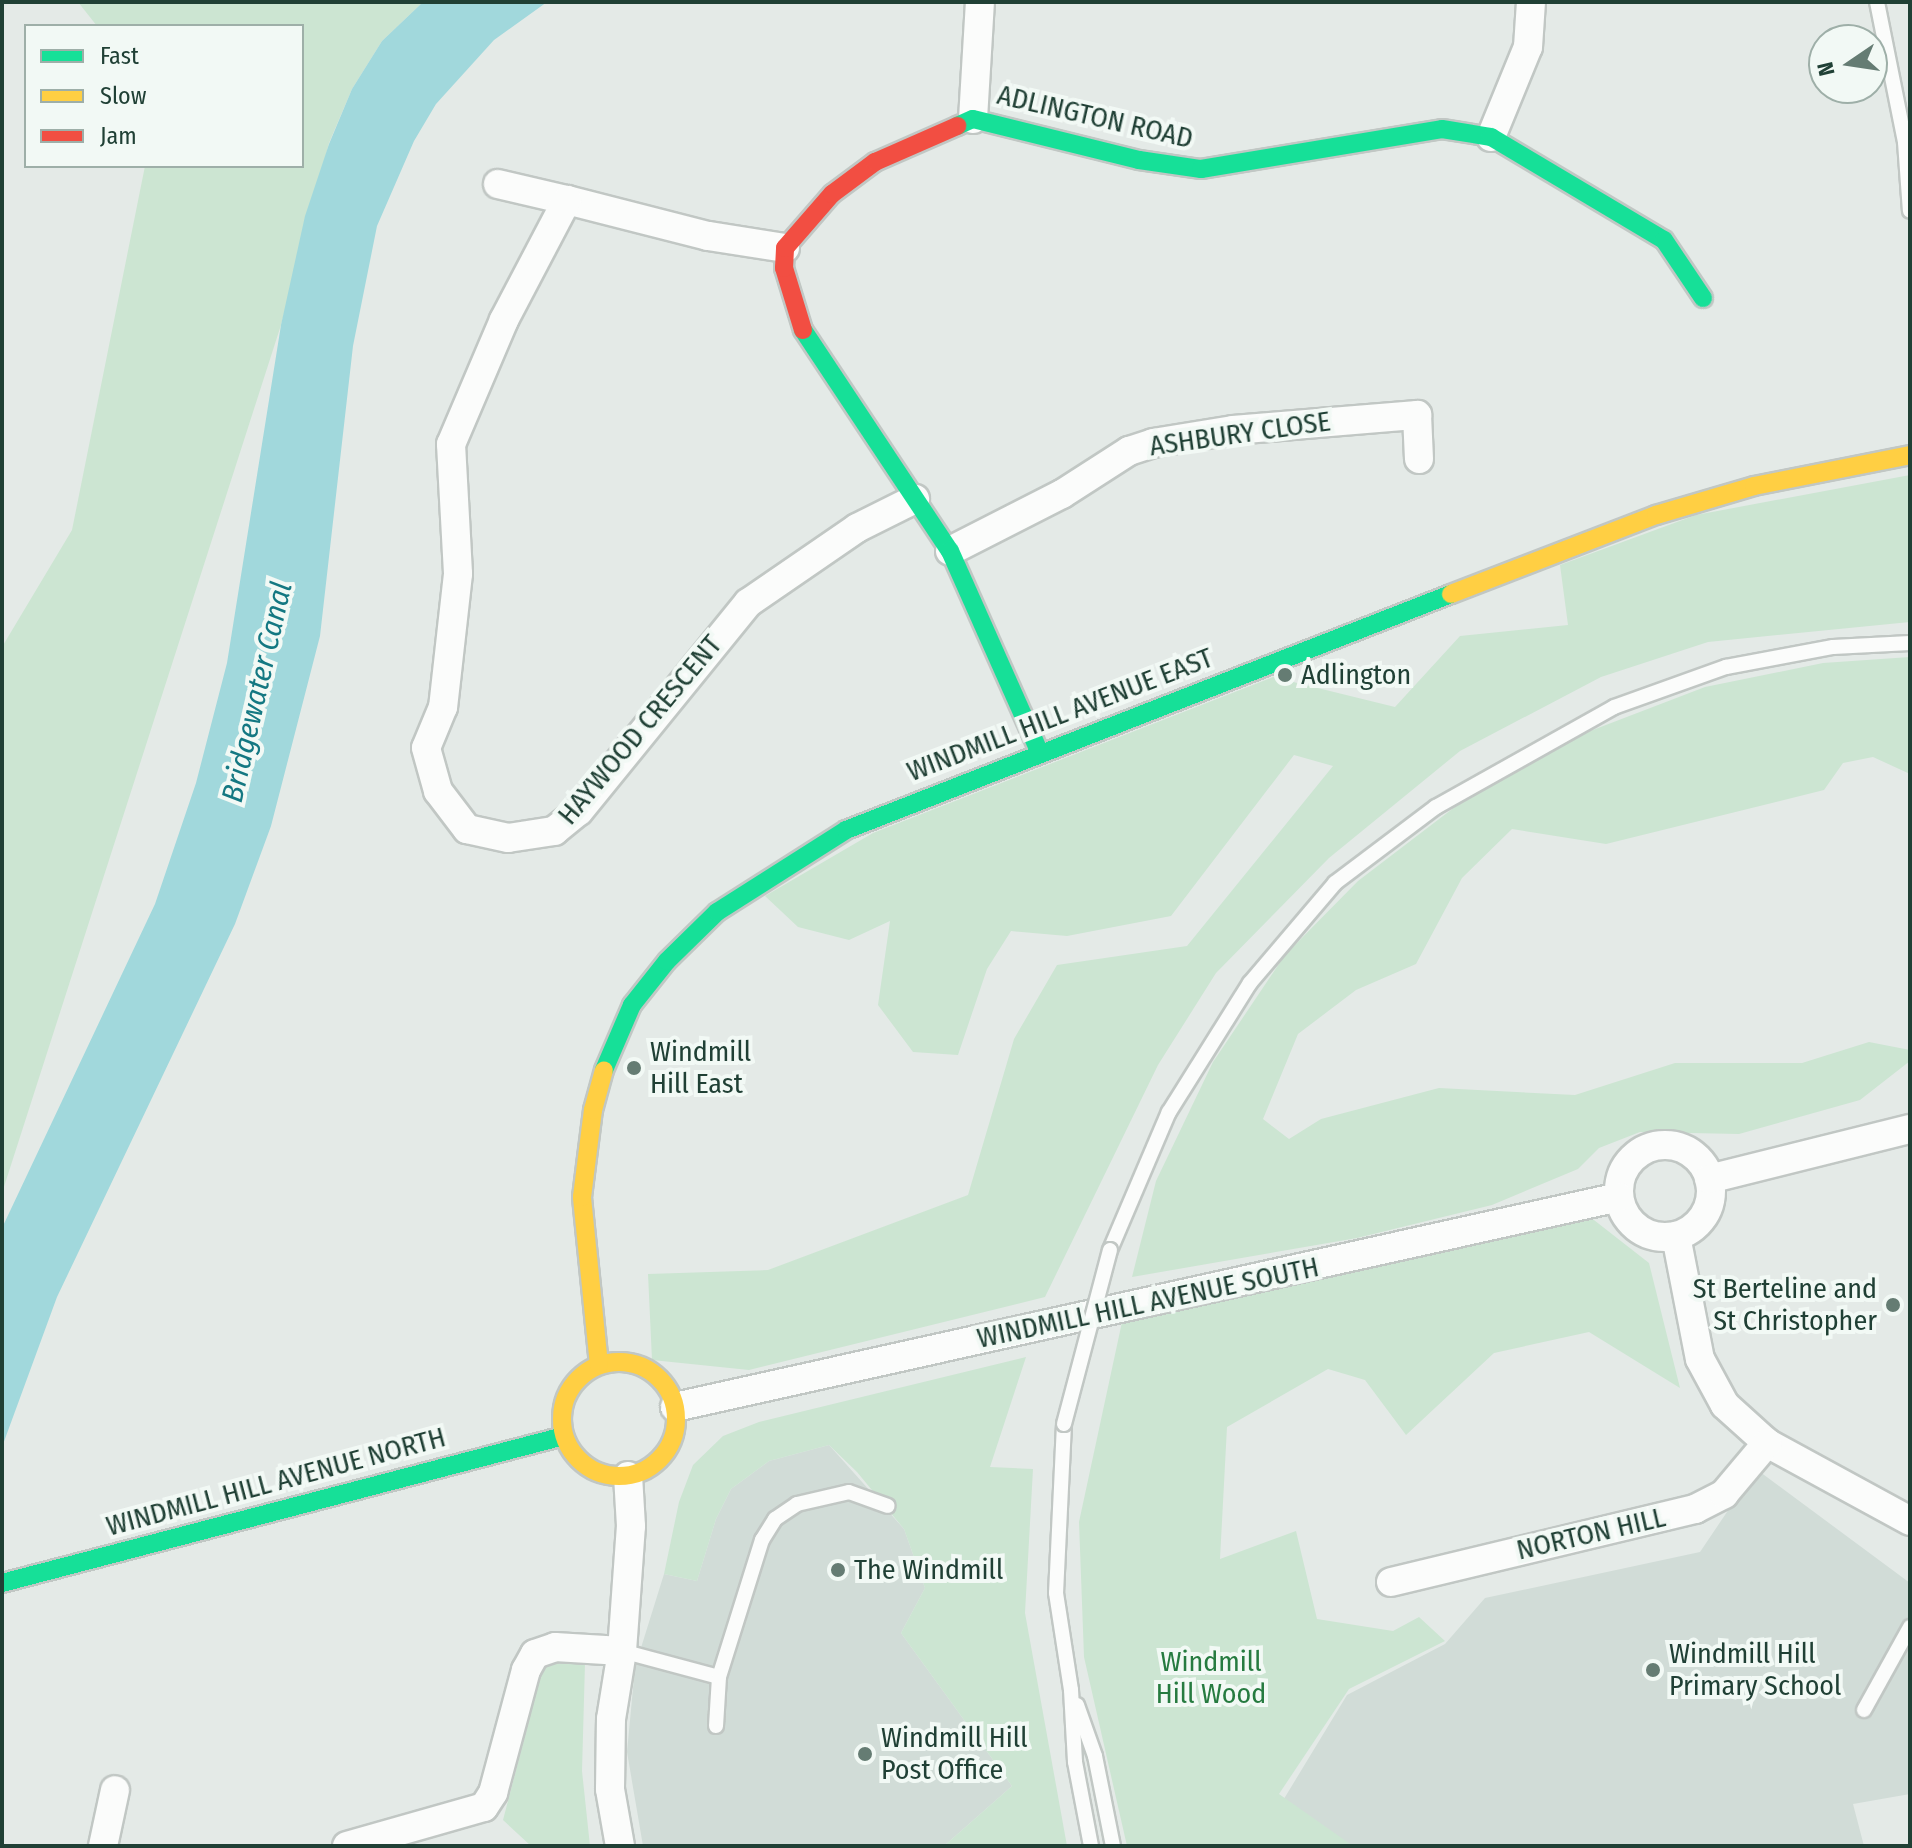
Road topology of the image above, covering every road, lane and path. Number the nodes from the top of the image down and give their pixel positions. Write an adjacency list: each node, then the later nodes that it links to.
1 (980, 2): 4 (street)
2 (1531, 2): 5 (street)
3 (1877, 2): 8 (lane)
4 (973, 119): 5 (street, ADLINGTON ROAD); 9 (street, ADLINGTON ROAD)
5 (1491, 137): 10 (street, ADLINGTON ROAD)
6 (498, 184): 7 (street)
7 (567, 200): 9 (street); 13 (street, HAYWOOD CRESCENT)
8 (1910, 211)
9 (785, 248): 13 (street)
10 (1703, 298)
11 (1910, 455): 16 (street, WINDMILL HILL AVENUE EAST)
12 (1419, 459): 14 (street, ASHBURY CLOSE)
13 (915, 499): 14 (street)
14 (950, 551): 16 (street)
15 (1910, 643): 33 (lane, bridge)
16 (1039, 751): 21 (street, WINDMILL HILL AVENUE EAST)
17 (1910, 1129): 18 (street)
18 (1709, 1179): 19 (street); 20 (street)
19 (1619, 1197): 20 (street); 22 (street, WINDMILL HILL AVENUE SOUTH)
20 (1676, 1236): 24 (street)
21 (599, 1365): 22 (street); 23 (street)
22 (675, 1407): 25 (street)
23 (564, 1436): 25 (street); 29 (street, WINDMILL HILL AVENUE NORTH)
24 (1767, 1443): 27 (street); 28 (street, NORTON HILL)
25 (628, 1476): 31 (street)
26 (888, 1506): 32 (lane)
27 (1910, 1521)
28 (1391, 1582)
29 (2, 1583)
30 (1910, 1627): 34 (lane)
31 (622, 1651): 32 (lane); 38 (street); 39 (street)
32 (719, 1677): 35 (lane)
33 (1071, 1690): 40 (lane); 41 (lane)
34 (1864, 1710)
35 (716, 1726)
36 (115, 1790): 37 (street)
37 (103, 1846)
38 (347, 1846)
39 (620, 1846)
40 (1091, 1846)
41 (1113, 1846)

